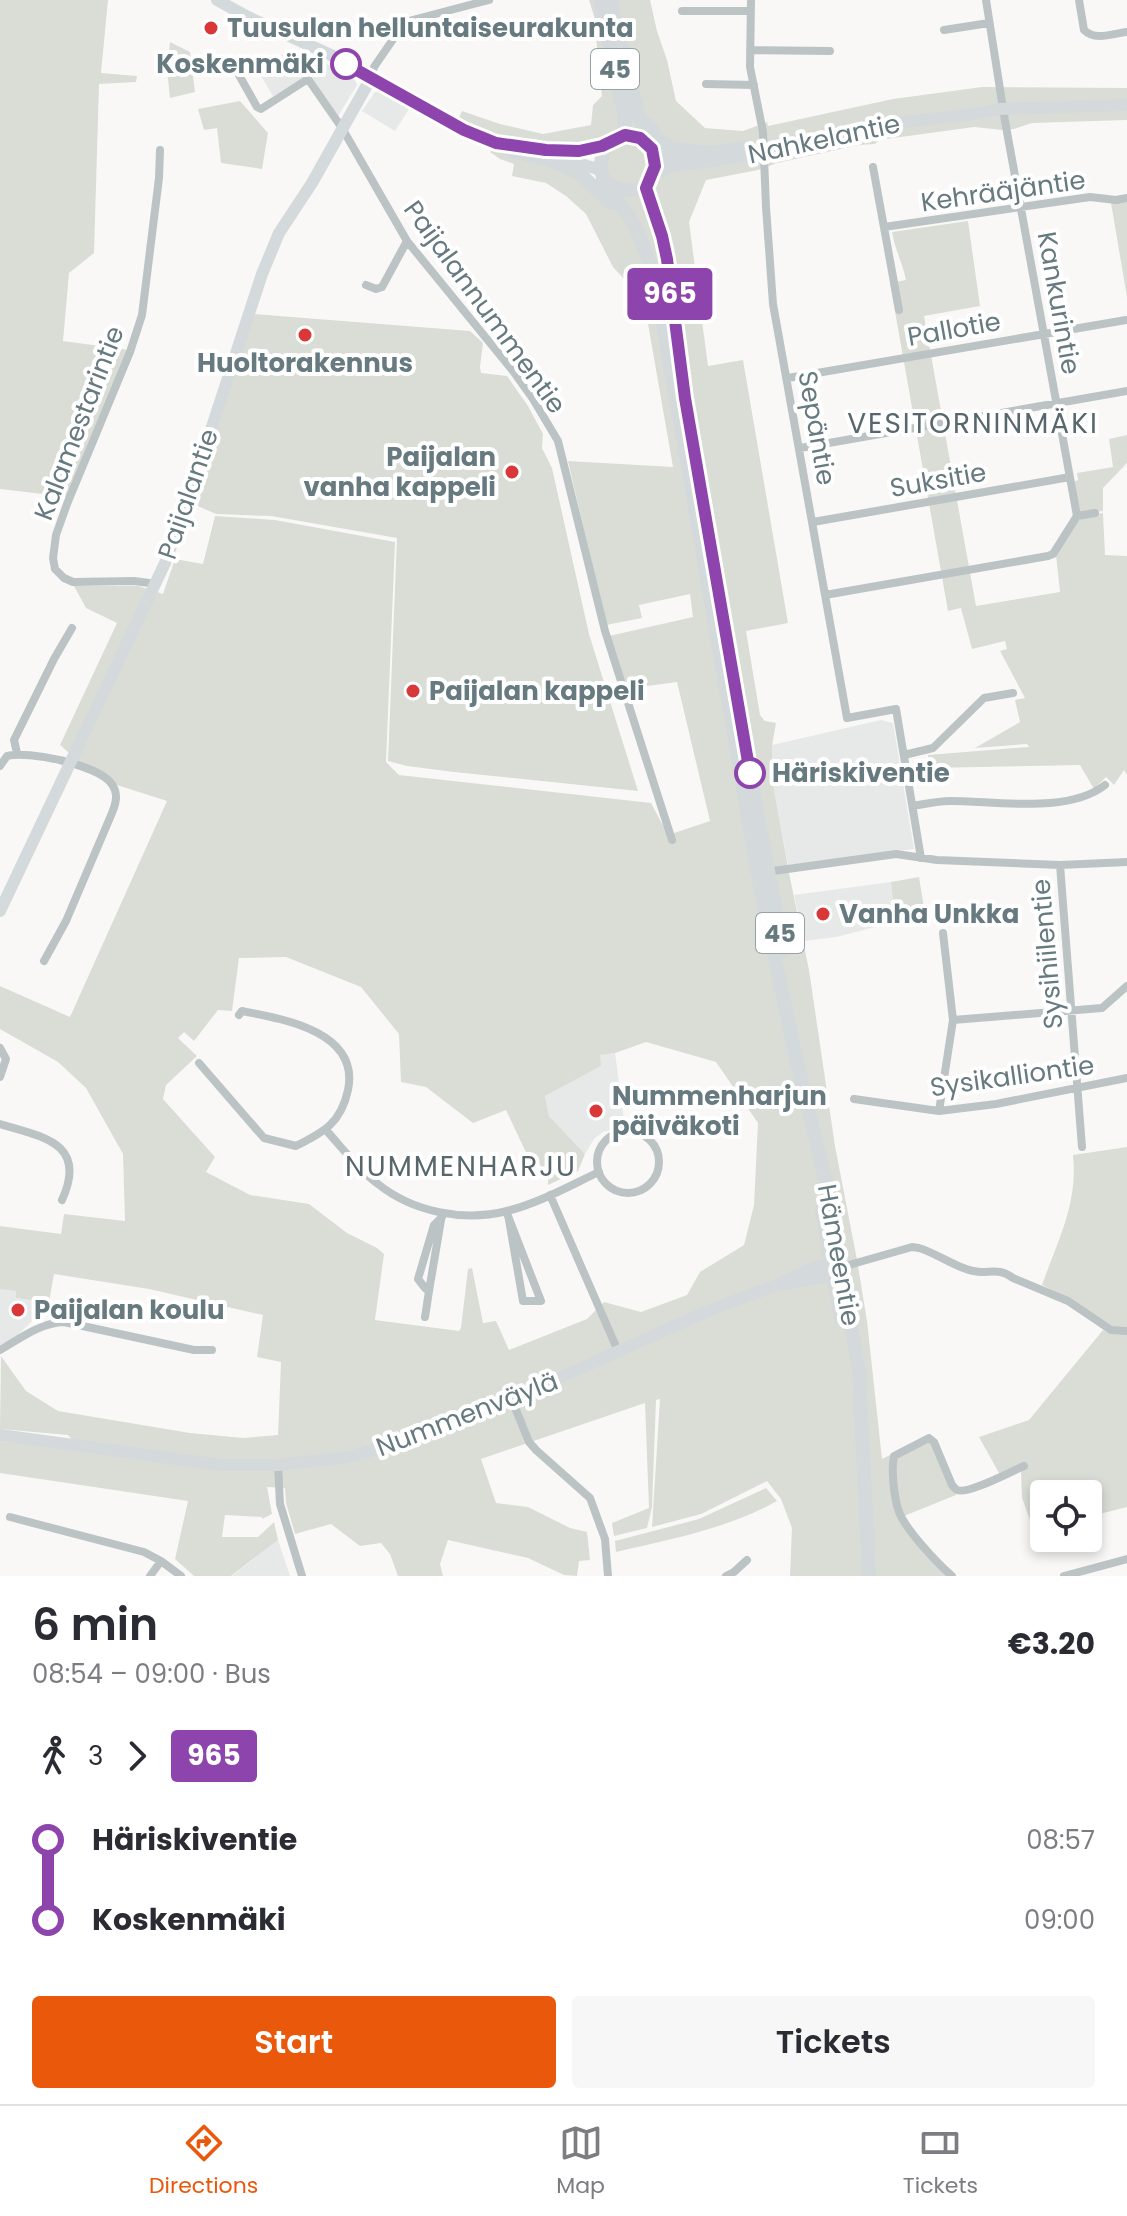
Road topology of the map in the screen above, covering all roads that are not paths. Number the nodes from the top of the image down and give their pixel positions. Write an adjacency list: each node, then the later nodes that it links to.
1 (217, 0): 17 (street)
2 (489, 0): 8 (street)
3 (600, 0): 24 (main road, 45)
4 (610, 0): 20 (main road, 45)
5 (751, 0): 10 (street, Sepäntie)
6 (986, 0): 11 (street, Kankurintie)
7 (1079, 0): 13 (street)
8 (477, 1): 17 (street)
9 (682, 11): 10 (street)
10 (750, 11): 14 (street, Sepäntie)
11 (989, 23): 12 (street); 22 (street, Kankurintie)
12 (944, 30)
13 (1126, 32)
14 (750, 50): 15 (street); 19 (street, Sepäntie)
15 (830, 51)
16 (235, 68): 23 (street, Paijalannummentie)
17 (371, 78): 23 (street, Paijalantie); 25 (street)
18 (706, 84): 19 (street)
19 (754, 85): 26 (street, Sepäntie)
20 (634, 102): 28 (main road, 45); 29 (main road)
21 (1127, 105): 22 (street, Nahkelantie)
22 (1001, 109): 26 (street, Nahkelantie); 35 (street, Kankurintie)
23 (342, 128): 38 (street, Paijalannummentie); 51 (street, Paijalantie)
24 (615, 140): 25 (street); 28 (main road); 32 (main road, 45)
25 (496, 143): 30 (street)
26 (763, 147): 29 (street, Nahkelantie); 33 (street, Nahkelantie); 43 (street, Sepäntie)
27 (160, 150): 51 (street, Kalamestarintie)
28 (652, 151): 29 (street, Nahkelantie); 33 (main road, 45)
29 (704, 152)
30 (554, 162): 32 (street); 37 (main road)
31 (873, 167): 36 (street)
32 (603, 175): 33 (main road); 37 (main road, Hämeentie / 45)
33 (649, 179): 65 (main road, Hämeentie / 45)
34 (1127, 198): 35 (street, Kehrääjäntie)
35 (1022, 208): 36 (street, Kehrääjäntie); 42 (street, Kankurintie)
36 (884, 227): 40 (street)
37 (639, 238): 65 (main road, Hämeentie / 45)
38 (407, 241): 39 (street); 61 (street, Paijalannummentie)
39 (366, 285)
40 (899, 310)
41 (1126, 320): 42 (street, Pallotie)
42 (1044, 334): 43 (street, Pallotie); 45 (street, Kankurintie)
43 (788, 378): 46 (street, Sepäntie)
44 (1127, 391): 45 (street)
45 (1057, 404): 46 (street); 47 (street, Kankurintie)
46 (800, 448): 50 (street, Sepäntie)
47 (1070, 477): 49 (street, Kankurintie); 50 (street, Suksitie)
48 (1095, 513): 49 (street)
49 (1077, 516): 52 (street)
50 (813, 522): 52 (street, Sepäntie)
51 (154, 587): 57 (street, Paijalantie)
52 (825, 595): 56 (street, Sepäntie)
53 (72, 628): 55 (street)
54 (1013, 693): 56 (street)
55 (17, 753): 57 (street); 58 (street)
56 (904, 755): 60 (street)
57 (69, 763): 66 (street, Paijalantie); 68 (street)
58 (0, 766)
59 (1105, 785): 60 (street)
60 (913, 806): 62 (street)
61 (672, 840)
62 (921, 858): 64 (street); 65 (street)
63 (1127, 862): 64 (street)
64 (1060, 865): 70 (street, Sysihiilentie)
65 (763, 873): 88 (main road, Hämeentie / 45)
66 (0, 911)
67 (943, 933): 72 (street)
68 (44, 961)
69 (1127, 986): 70 (street)
70 (1072, 1011): 72 (street); 77 (street, Sysihiilentie)
71 (239, 1015): 81 (street)
72 (953, 1020): 79 (street)
73 (0, 1048): 75 (street)
74 (199, 1063): 81 (street)
75 (0, 1077)
76 (1127, 1078): 77 (street, Sysikalliontie)
77 (1078, 1089): 79 (street, Sysikalliontie); 82 (street, Sysihiilentie)
78 (854, 1099): 79 (street, Sysikalliontie)
79 (939, 1111)
80 (0, 1124): 85 (street)
81 (326, 1130): 86 (street)
82 (1082, 1147)
83 (599, 1172): 83 (street); 84 (street)
84 (550, 1195): 87 (street); 93 (street)
85 (62, 1200)
86 (442, 1215): 87 (street); 89 (street)
87 (507, 1216): 87 (street)
88 (835, 1268): 90 (street); 93 (street, Nummenväylä); 107 (main road, Hämeentie / 45)
89 (425, 1317)
90 (1127, 1331)
91 (0, 1350): 92 (street)
92 (212, 1350)
93 (618, 1351): 94 (street, Nummenväylä)
94 (512, 1400): 96 (street, Nummenväylä); 105 (street)
95 (0, 1435): 96 (street, Nummenväylä)
96 (278, 1465): 104 (street)
97 (1024, 1466): 108 (street)
98 (10, 1517): 101 (street)
99 (1127, 1559): 109 (street)
100 (747, 1560): 106 (street)
101 (161, 1561): 102 (street); 103 (street)
102 (150, 1576)
103 (181, 1576)
104 (302, 1576)
105 (608, 1576)
106 (726, 1576)
107 (869, 1576)
108 (952, 1576)
109 (1064, 1576)

